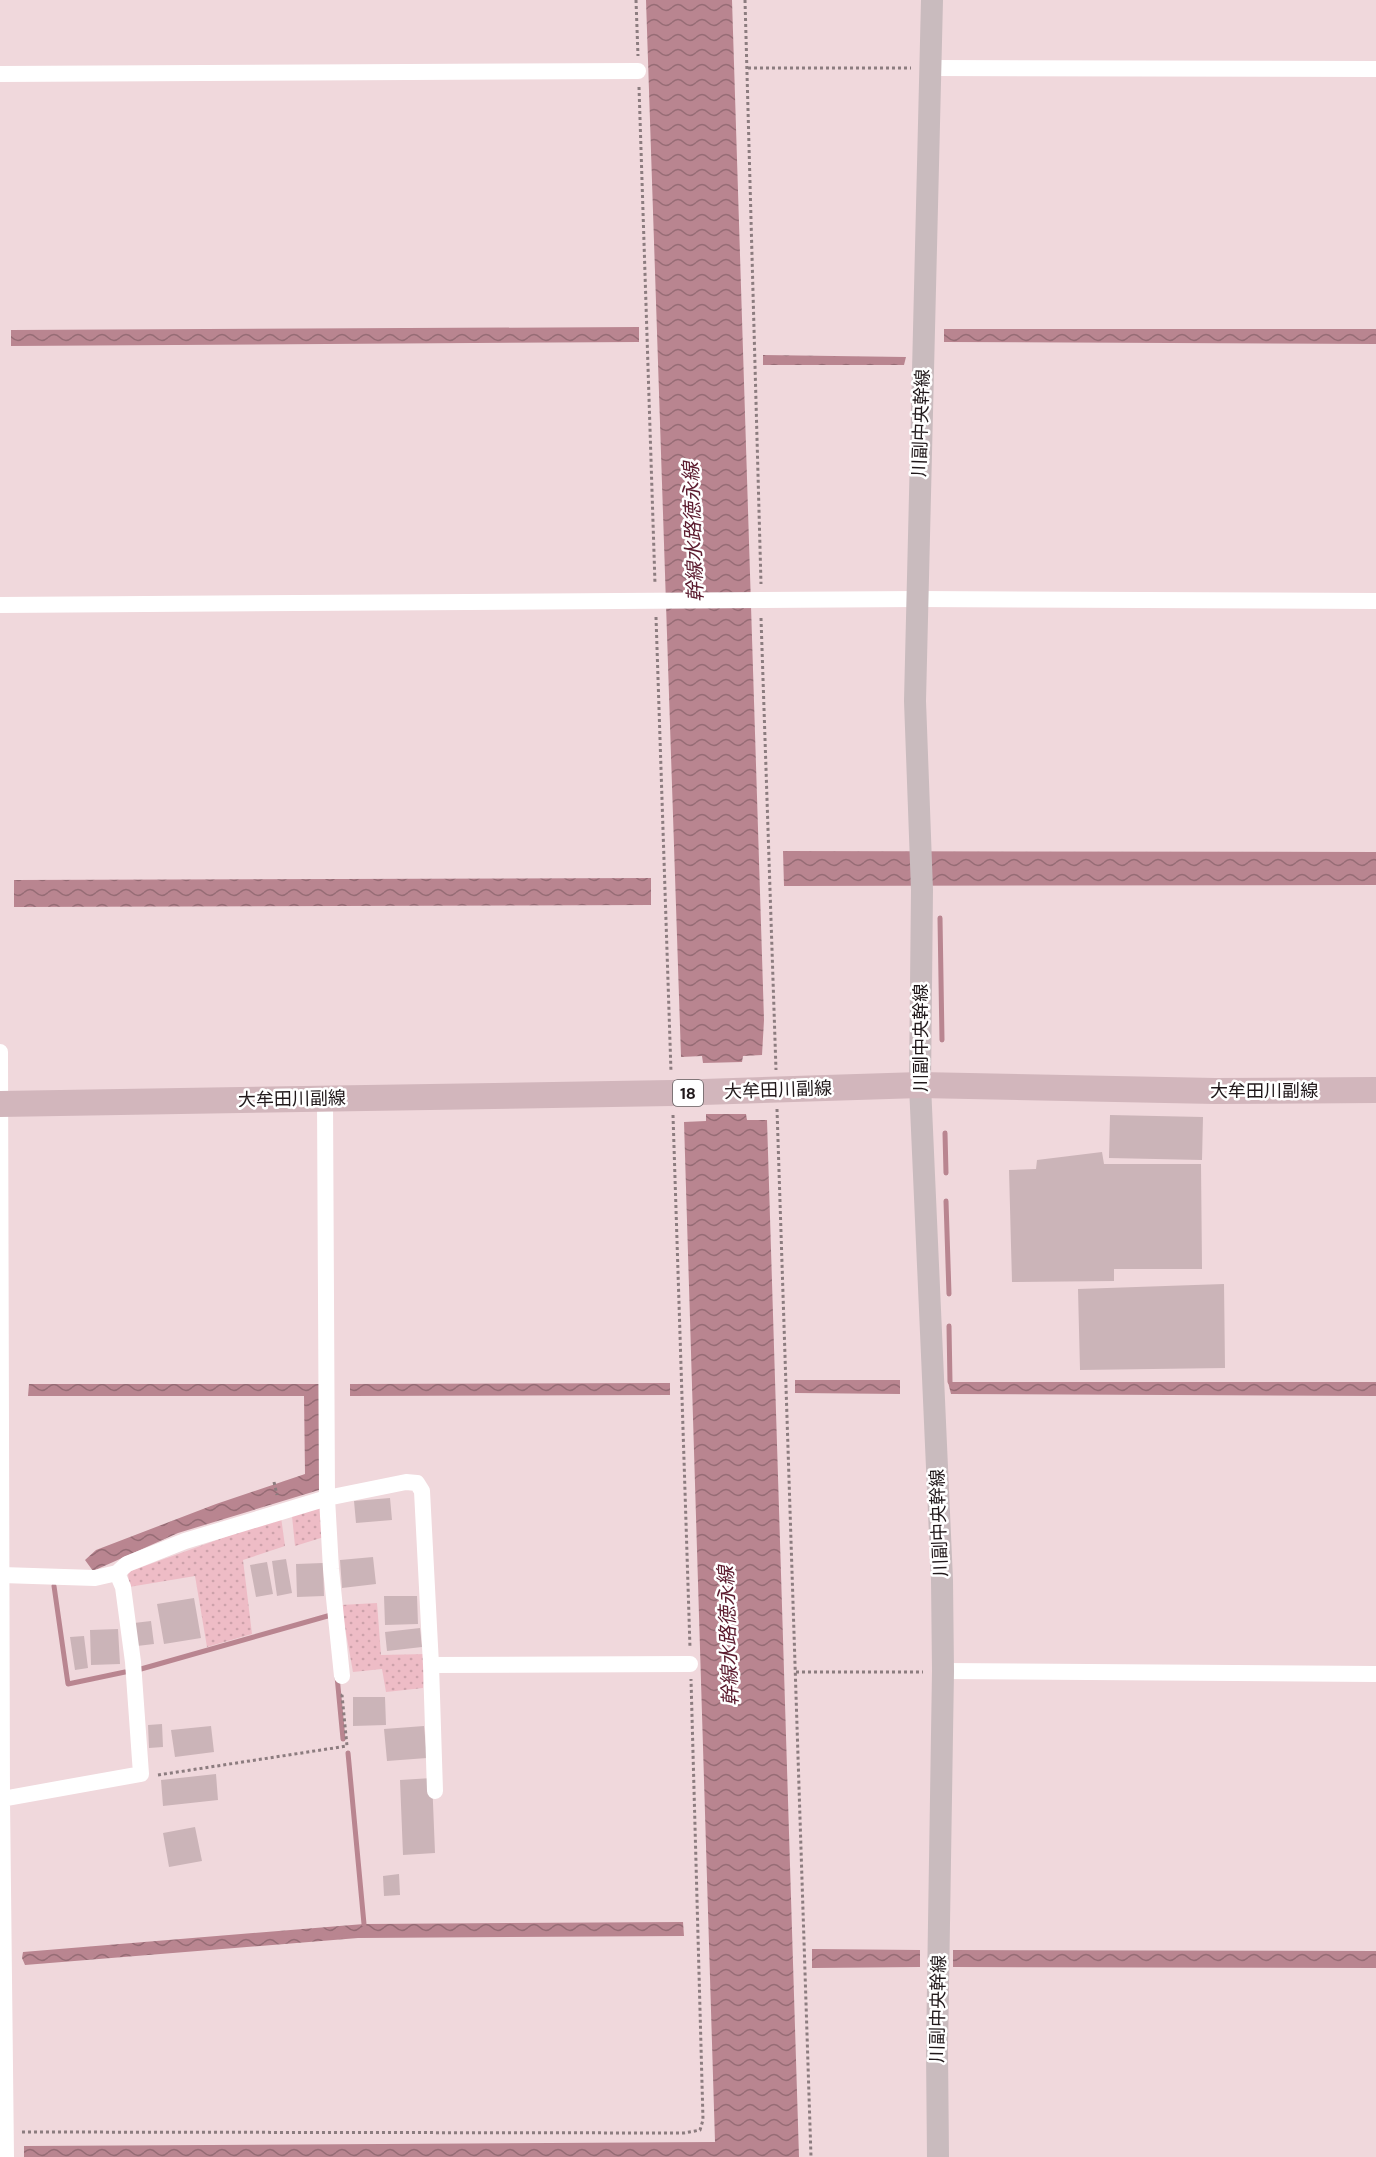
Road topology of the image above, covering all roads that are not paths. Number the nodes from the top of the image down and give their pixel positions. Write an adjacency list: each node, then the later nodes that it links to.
1 (932, 0): 2 (street, 川副中央幹線)
2 (931, 68): 3 (street); 6 (street, 川副中央幹線)
3 (1376, 69)
4 (638, 71): 5 (street)
5 (0, 74)
6 (917, 599): 7 (street); 8 (street); 10 (street, 川副中央幹線)
7 (1376, 601)
8 (0, 605)
9 (0, 1052): 13 (street)
10 (920, 1085): 11 (main road, 大牟田川副線 / 18); 12 (main road, 大牟田川副線 / 18); 19 (street, 川副中央幹線)
11 (1376, 1090)
12 (325, 1099): 13 (main road, 大牟田川副線 / 18); 14 (street)
13 (0, 1104): 16 (street)
14 (327, 1498): 15 (street); 18 (street); 22 (street)
15 (117, 1573): 16 (street); 24 (street)
16 (2, 1575): 20 (street)
17 (690, 1664): 18 (street)
18 (431, 1665): 23 (street)
19 (943, 1671): 21 (street); 26 (street, 川副中央幹線)
20 (1, 1674): 24 (street)
21 (1376, 1674)
22 (346, 1683)
23 (435, 1791)
24 (2, 1799): 25 (street)
25 (6, 2157)
26 (938, 2157)

